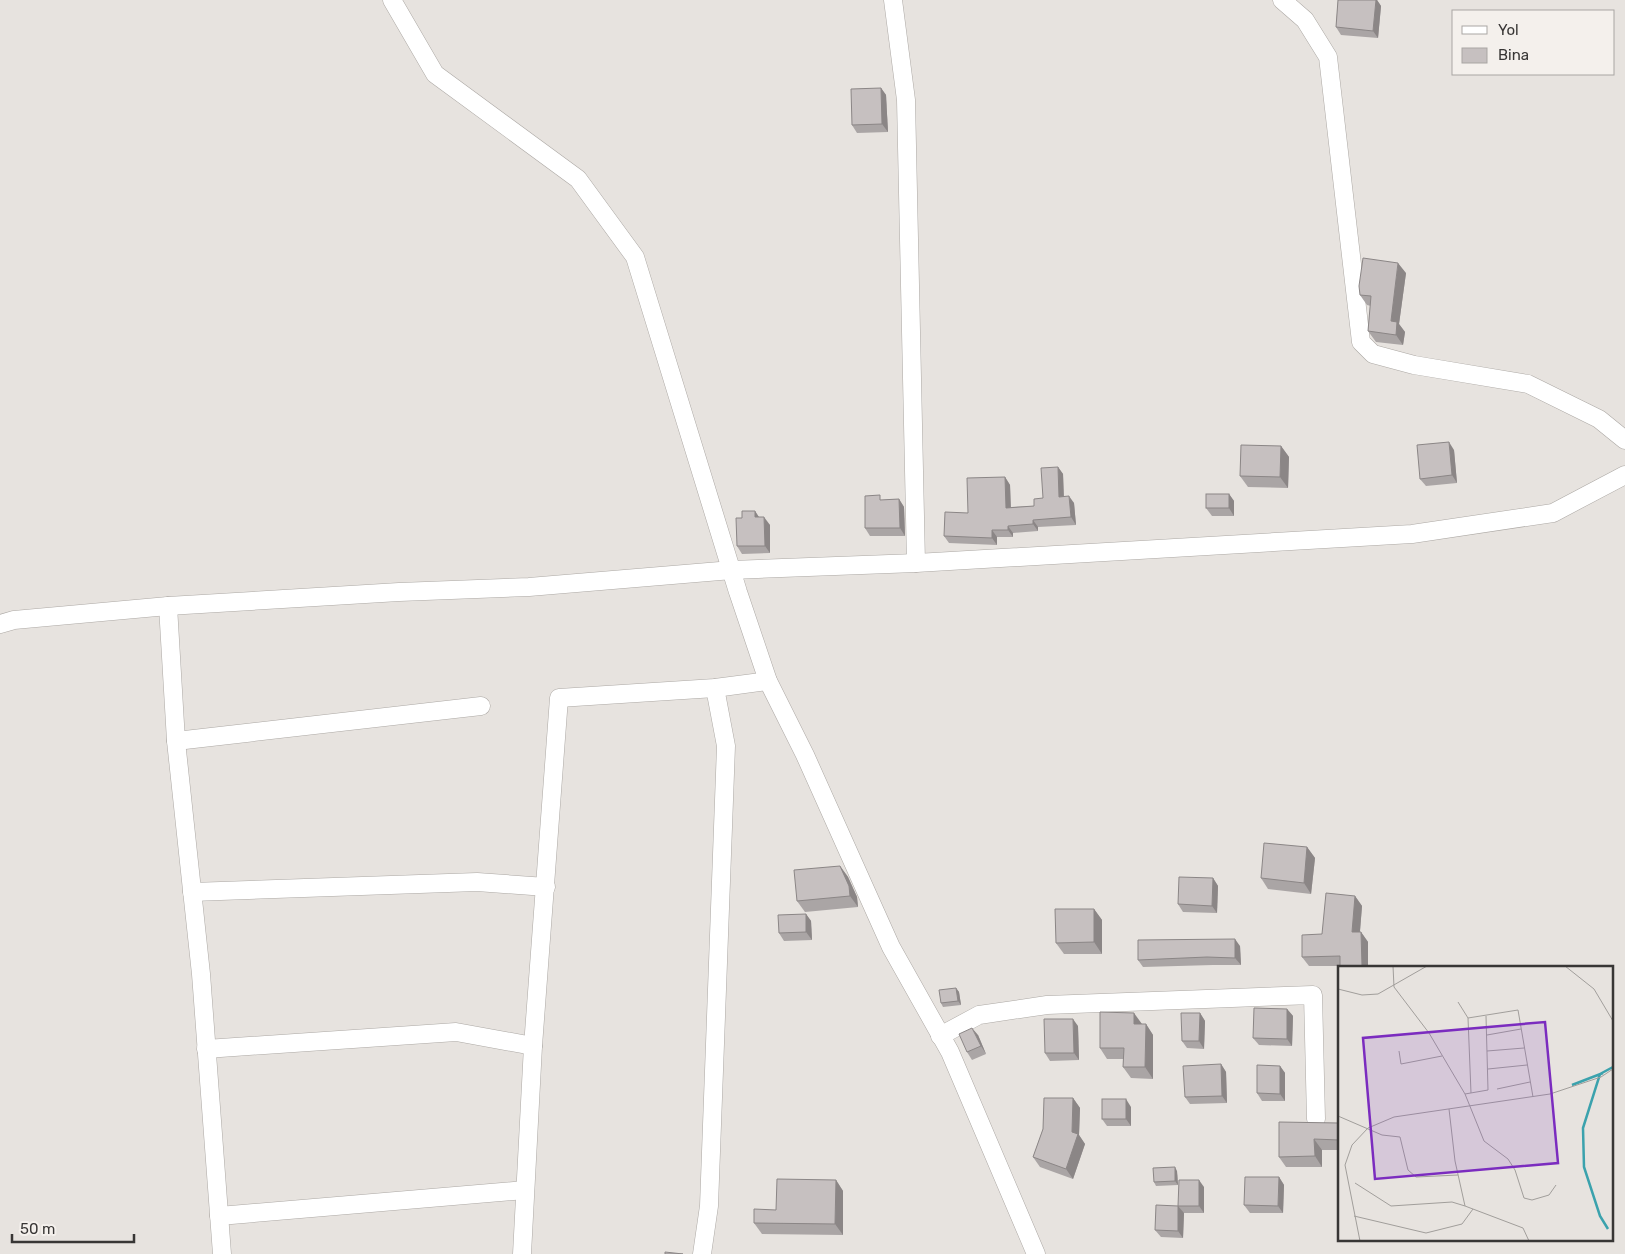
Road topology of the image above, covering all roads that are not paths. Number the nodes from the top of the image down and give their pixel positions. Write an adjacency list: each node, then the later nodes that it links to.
1 (392, 0): 7 (street)
2 (893, 0): 6 (street)
3 (1282, 0): 4 (street)
4 (1625, 440)
5 (1625, 476): 6 (street)
6 (916, 563): 7 (street)
7 (734, 579): 8 (street); 10 (street)
8 (168, 613): 9 (street); 13 (street)
9 (0, 624)
10 (768, 681): 11 (street); 16 (street)
11 (715, 688): 14 (street); 24 (street)
12 (481, 706): 13 (street)
13 (176, 741): 15 (street)
14 (546, 887): 15 (street); 17 (street)
15 (192, 892): 18 (street)
16 (940, 1036): 19 (street); 25 (street)
17 (533, 1046): 18 (street); 20 (street)
18 (206, 1049): 21 (street)
19 (1316, 1119)
20 (525, 1190): 21 (street); 23 (street)
21 (219, 1216): 22 (street)
22 (222, 1254)
23 (522, 1254)
24 (702, 1254)
25 (1036, 1254)

